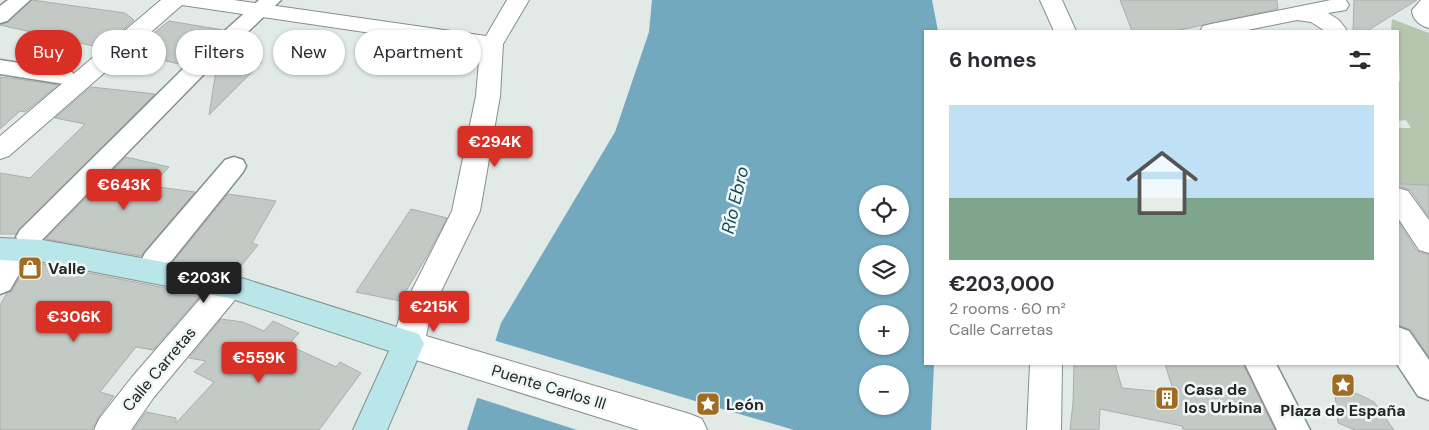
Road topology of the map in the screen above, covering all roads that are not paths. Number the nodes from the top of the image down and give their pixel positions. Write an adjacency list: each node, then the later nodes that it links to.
1 (20, 0): 10 (street)
2 (174, 0): 18 (street)
3 (189, 0): 7 (street)
4 (518, 0): 15 (street)
5 (1051, 0): 12 (street)
6 (1339, 3): 9 (street); 14 (street)
7 (266, 5): 15 (street); 21 (street)
8 (1429, 5): 11 (street)
9 (1299, 14): 13 (street); 14 (street)
10 (0, 17)
11 (1429, 22)
12 (1065, 30)
13 (1216, 30)
14 (1335, 30)
15 (492, 44): 27 (street)
16 (0, 67): 17 (street)
17 (64, 77)
18 (0, 150)
19 (234, 166): 23 (street)
20 (1399, 199): 22 (street)
21 (29, 237)
22 (1429, 242)
23 (156, 261)
24 (4, 264): 25 (main road)
25 (229, 286): 27 (main road); 31 (street, Calle Carretas)
26 (1399, 341): 30 (street)
27 (408, 344): 32 (main road); 33 (street, Puente Carlos III)
28 (1046, 365): 34 (street)
29 (1261, 365): 35 (street)
30 (1429, 386)
31 (111, 430)
32 (370, 430)
33 (690, 430)
34 (1044, 430)
35 (1294, 430)

